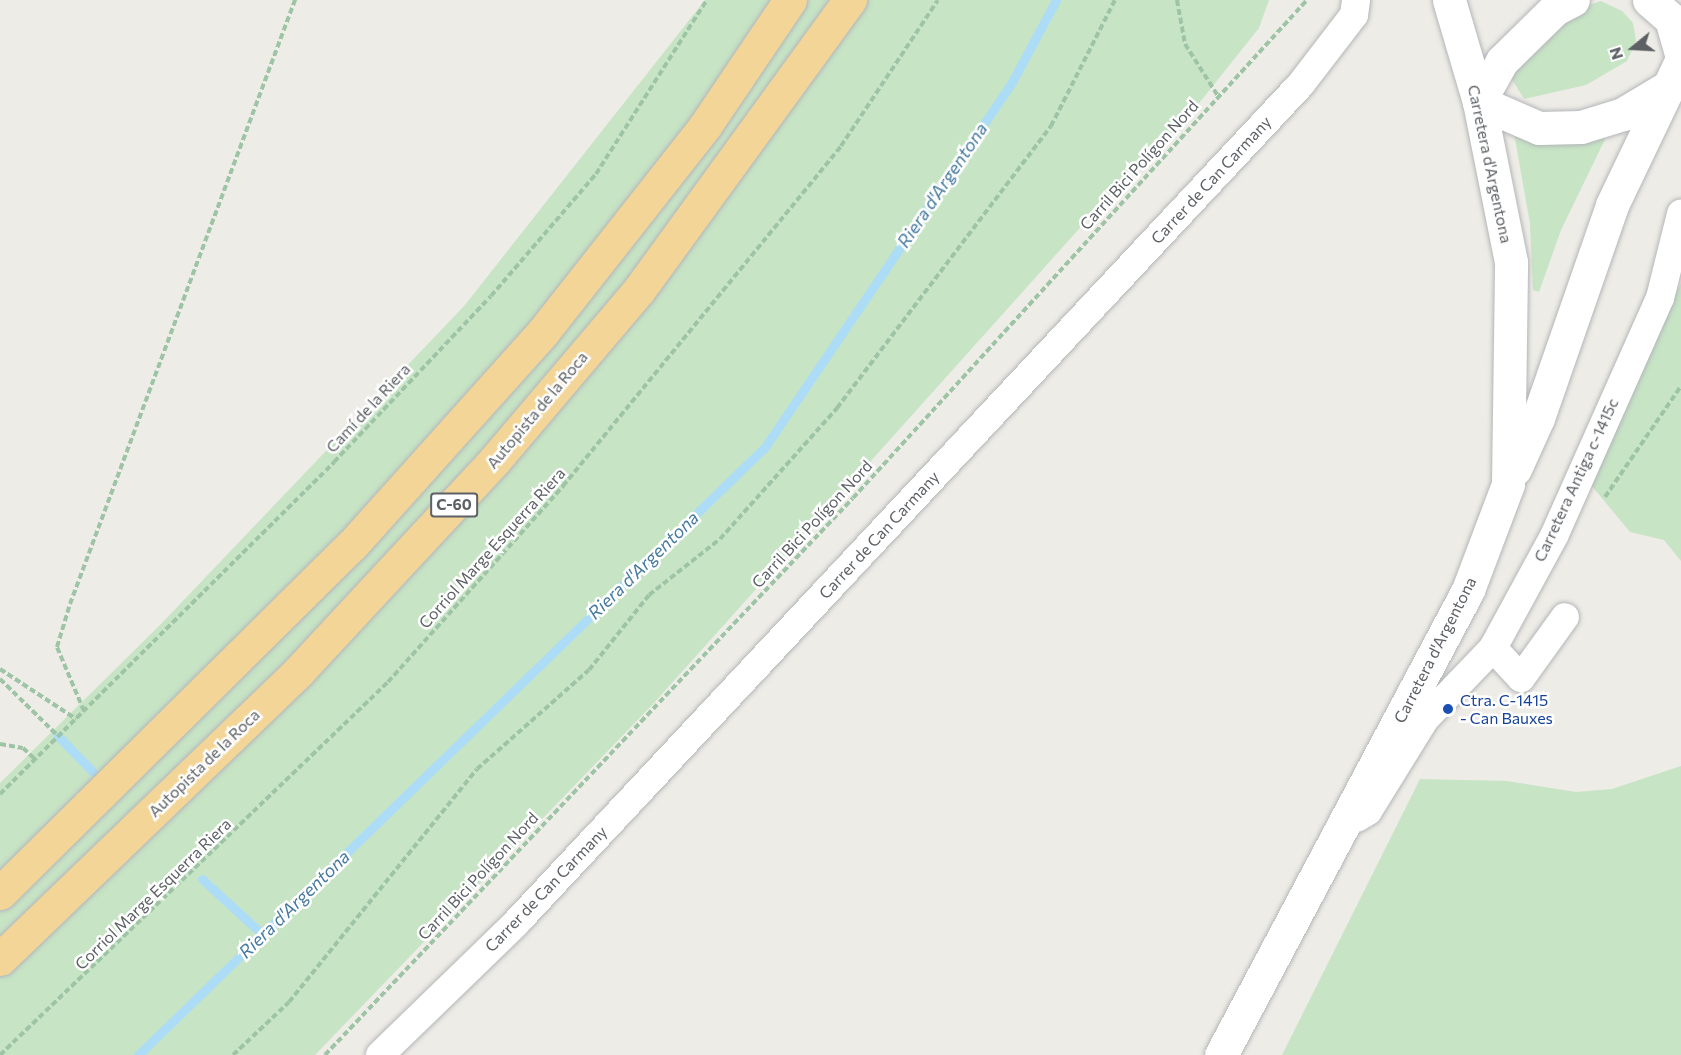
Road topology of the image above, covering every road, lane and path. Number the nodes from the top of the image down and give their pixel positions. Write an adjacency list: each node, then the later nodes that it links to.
1 (295, 0): 24 (path)
2 (707, 0): 24 (path, Camí de la Riera)
3 (790, 0): 31 (highway, C-60)
4 (850, 0): 32 (highway, Autopista de la Roca / C-60)
5 (938, 0): 33 (path, Corriol Marge Esquerra Riera)
6 (1115, 0): 34 (path)
7 (1178, 0): 14 (path)
8 (1307, 0): 14 (path, Carril Bici Polígon Nord)
9 (1356, 0): 36 (street, Carrer de Can Carmany)
10 (1449, 0): 15 (street, Carretera d'Argentona)
11 (1573, 0): 15 (street)
12 (1649, 0): 13 (street)
13 (1679, 74): 15 (street); 18 (street)
14 (1218, 96): 35 (path, Carril Bici Polígon Nord)
15 (1479, 102): 18 (street, Carretera d'Argentona)
16 (1681, 214): 21 (street, Carretera Antiga c-1415c)
17 (1681, 386): 19 (path)
18 (1508, 484): 30 (street, Carretera d'Argentona)
19 (1600, 503)
20 (1565, 617): 21 (street)
21 (1493, 648): 30 (street, Carretera Antiga c-1415c)
22 (0, 669): 25 (path)
23 (0, 679): 26 (path)
24 (84, 711): 25 (path, Camí de la Riera)
25 (76, 719): 26 (path, Camí de la Riera)
26 (58, 736): 28 (path, Camí de la Riera)
27 (0, 744): 28 (path)
28 (35, 759): 29 (path, Camí de la Riera)
29 (0, 794)
30 (1337, 832): 37 (street, Carretera d'Argentona)
31 (0, 893)
32 (0, 959)
33 (0, 1055)
34 (233, 1055)
35 (325, 1055)
36 (380, 1055)
37 (1221, 1055)

